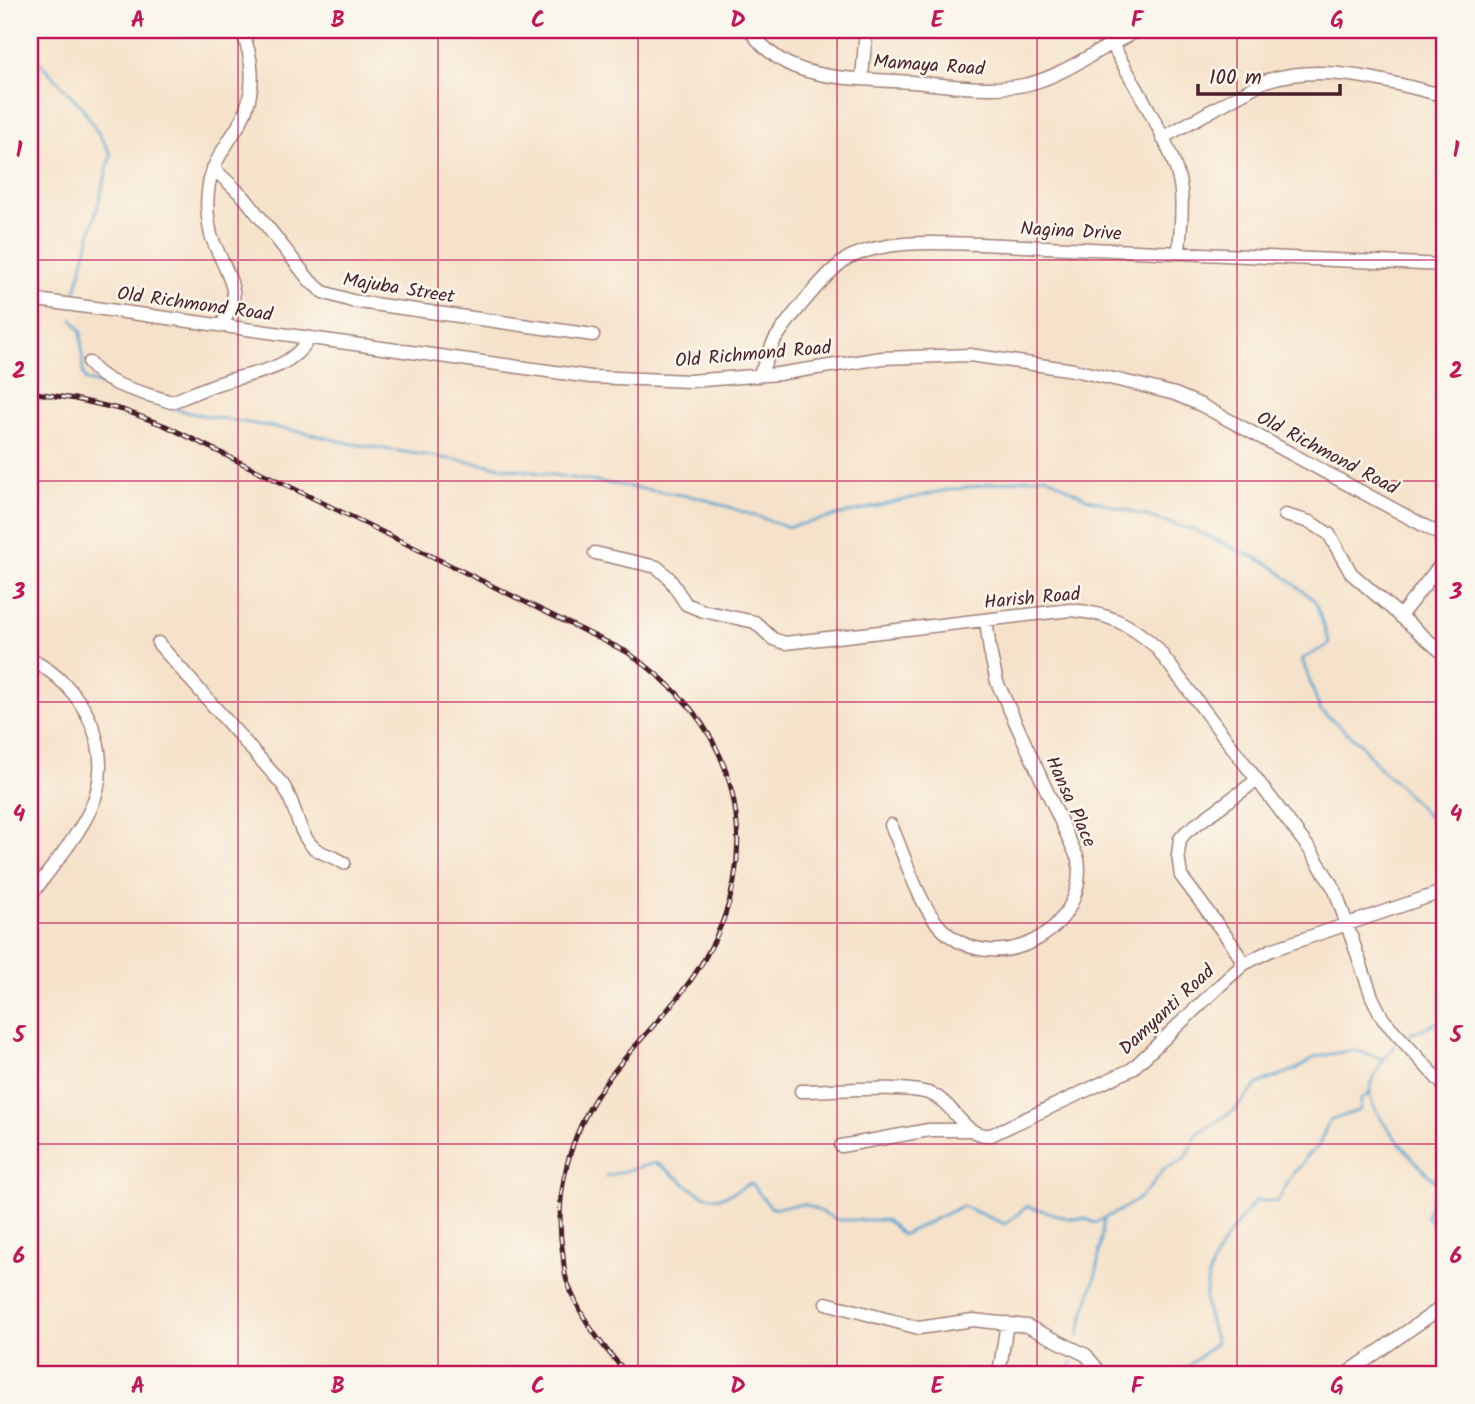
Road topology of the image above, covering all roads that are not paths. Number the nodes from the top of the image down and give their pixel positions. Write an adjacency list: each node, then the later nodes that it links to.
1 (241, 30): 9 (street)
2 (750, 30): 6 (street, Mamaya Road)
3 (866, 30): 6 (street)
4 (1139, 30): 5 (street, Mamaya Road)
5 (1112, 44): 6 (street, Mamaya Road); 8 (street)
6 (862, 78)
7 (1445, 96): 8 (street)
8 (1162, 138): 10 (street)
9 (213, 168): 13 (street); 14 (street, Majuba Street)
10 (1179, 253): 11 (street, Nagina Drive); 17 (street, Nagina Drive)
11 (1445, 265)
12 (30, 299): 13 (street, Old Richmond Road)
13 (222, 326): 15 (street, Old Richmond Road)
14 (593, 335)
15 (309, 339): 16 (street); 17 (street, Old Richmond Road)
16 (89, 363)
17 (758, 376): 19 (street, Old Richmond Road)
18 (1285, 515): 22 (street)
19 (1445, 537)
20 (595, 553): 23 (street, Harish Road)
21 (1445, 559): 22 (street)
22 (1400, 616): 25 (street)
23 (986, 620): 27 (street, Harish Road); 28 (street, Hansa Place)
24 (158, 643): 29 (street)
25 (1445, 655)
26 (30, 659): 31 (street)
27 (1257, 780): 32 (street, Harish Road); 33 (street)
28 (891, 825)
29 (344, 863)
30 (1445, 891): 32 (street, Damyanti Road)
31 (30, 897)
32 (1348, 924): 33 (street, Damyanti Road); 34 (street, Harish Road)
33 (1244, 964): 36 (street, Damyanti Road)
34 (1445, 1087)
35 (801, 1091): 36 (street)
36 (969, 1130): 37 (street, Damyanti Road)
37 (841, 1146)
38 (825, 1303): 40 (street)
39 (1445, 1305): 41 (street)
40 (1007, 1322): 42 (street); 43 (street)
41 (1355, 1372)
42 (999, 1374)
43 (1097, 1374)

